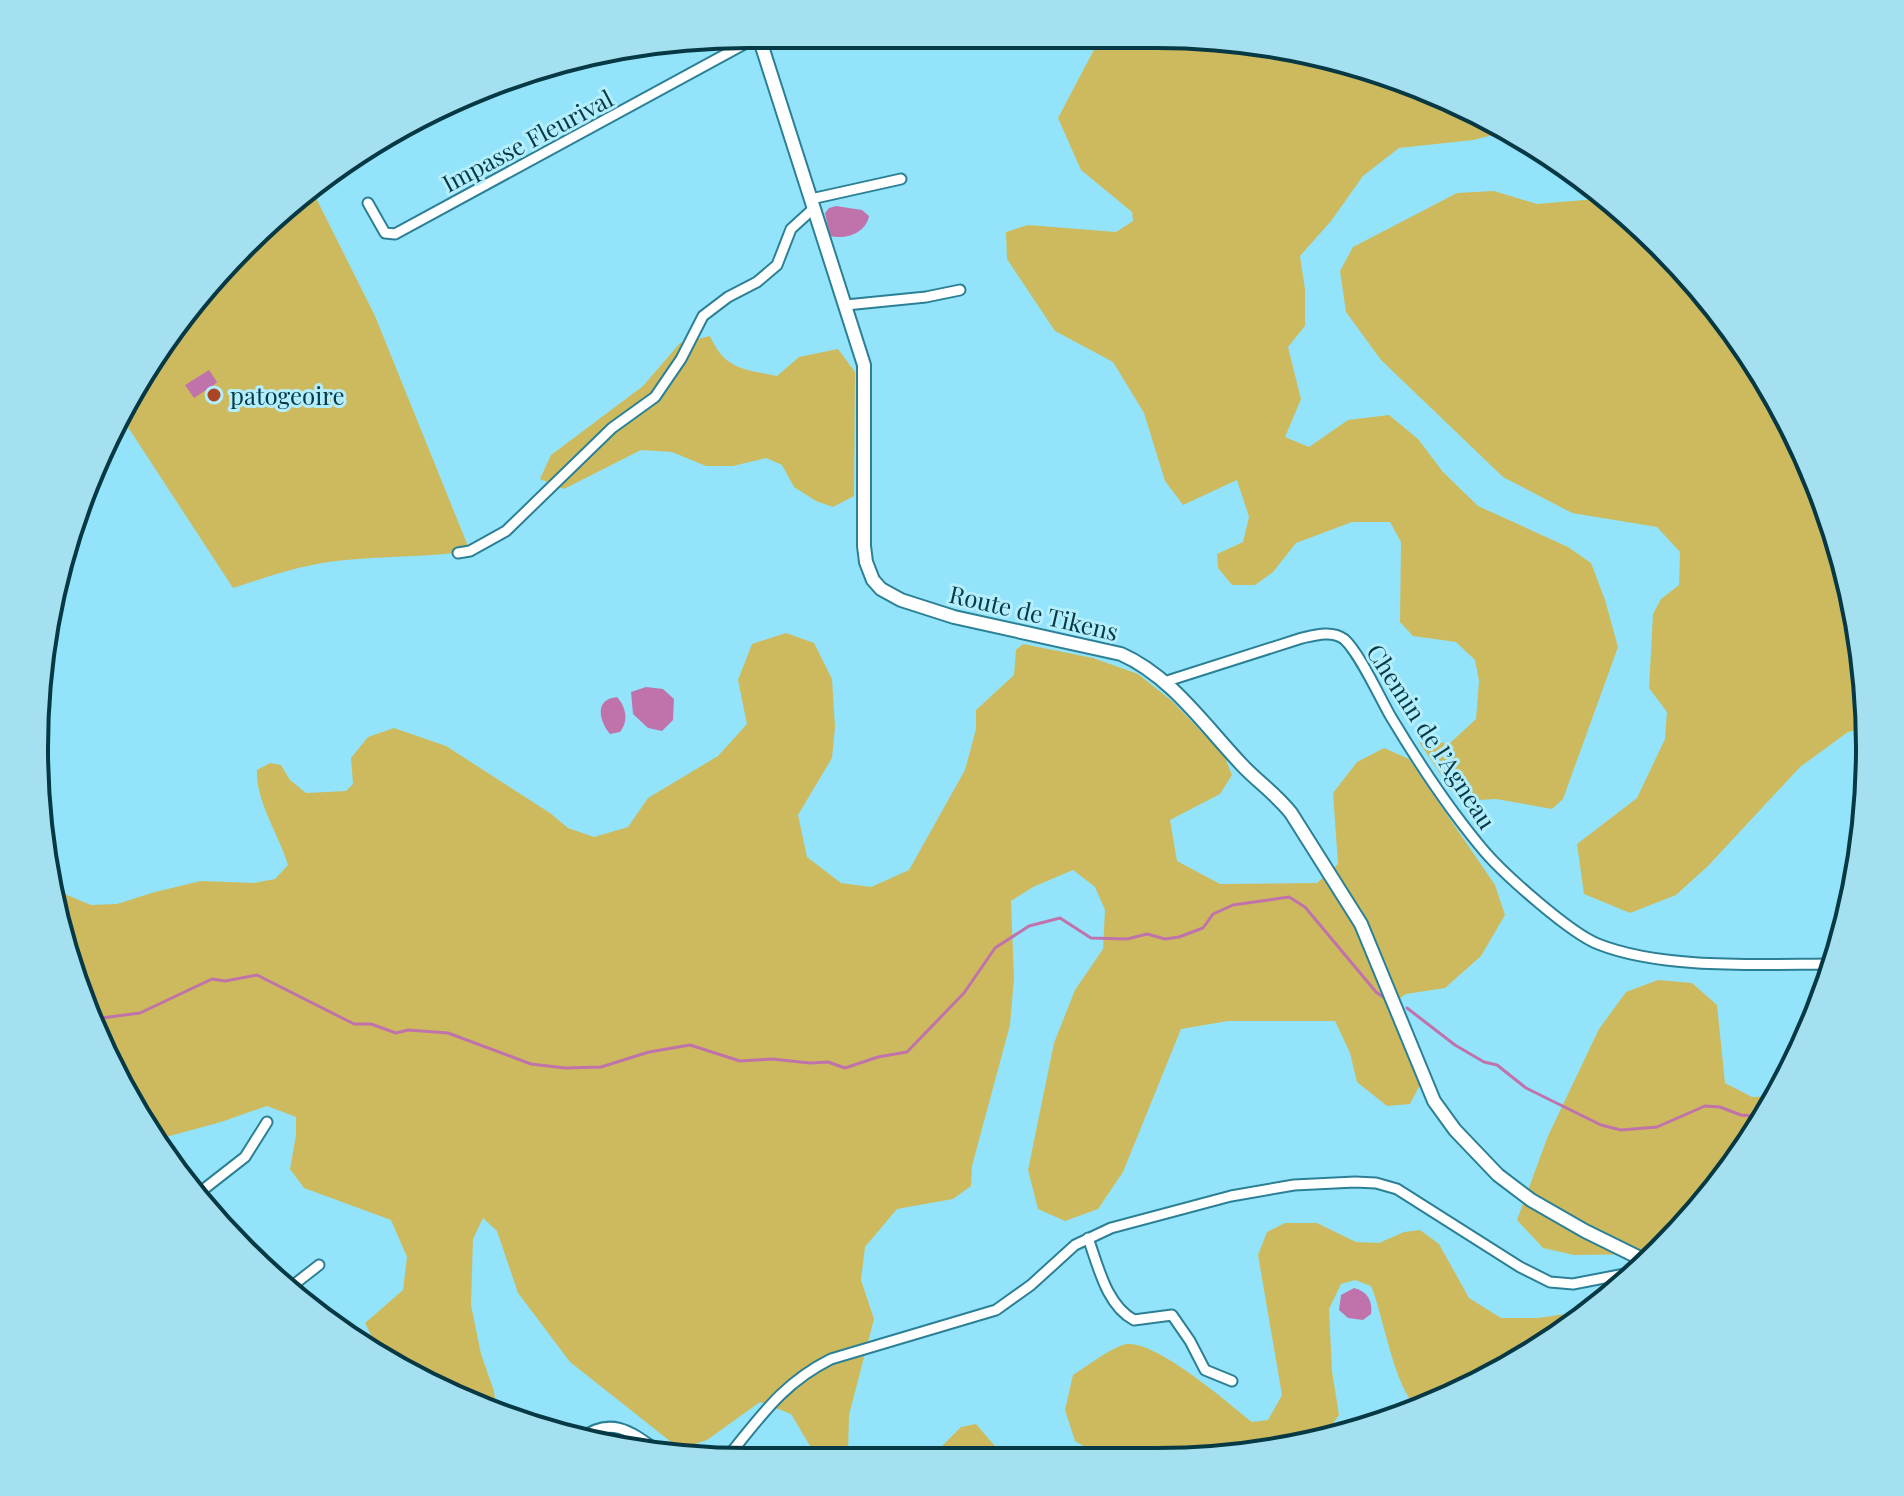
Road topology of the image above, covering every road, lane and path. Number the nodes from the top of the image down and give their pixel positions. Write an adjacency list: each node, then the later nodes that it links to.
1 (734, 48): 4 (street, Impasse Fleurival)
2 (762, 48): 5 (street, Route de Tikens)
3 (901, 179): 5 (street)
4 (368, 203)
5 (812, 204): 7 (street, Route de Tikens); 8 (street)
6 (960, 290): 7 (street)
7 (846, 305): 9 (street, Route de Tikens)
8 (458, 553)
9 (1164, 682): 10 (street, Chemin de l’Agneau); 14 (street, Route de Tikens)
10 (1822, 964)
11 (267, 1122): 12 (street)
12 (205, 1188)
13 (1088, 1238): 16 (street); 18 (street); 21 (street)
14 (1637, 1256)
15 (319, 1265): 17 (street)
16 (1616, 1276)
17 (297, 1283)
18 (1232, 1381)
19 (594, 1431): 20 (street)
20 (643, 1440)
21 (735, 1448)

